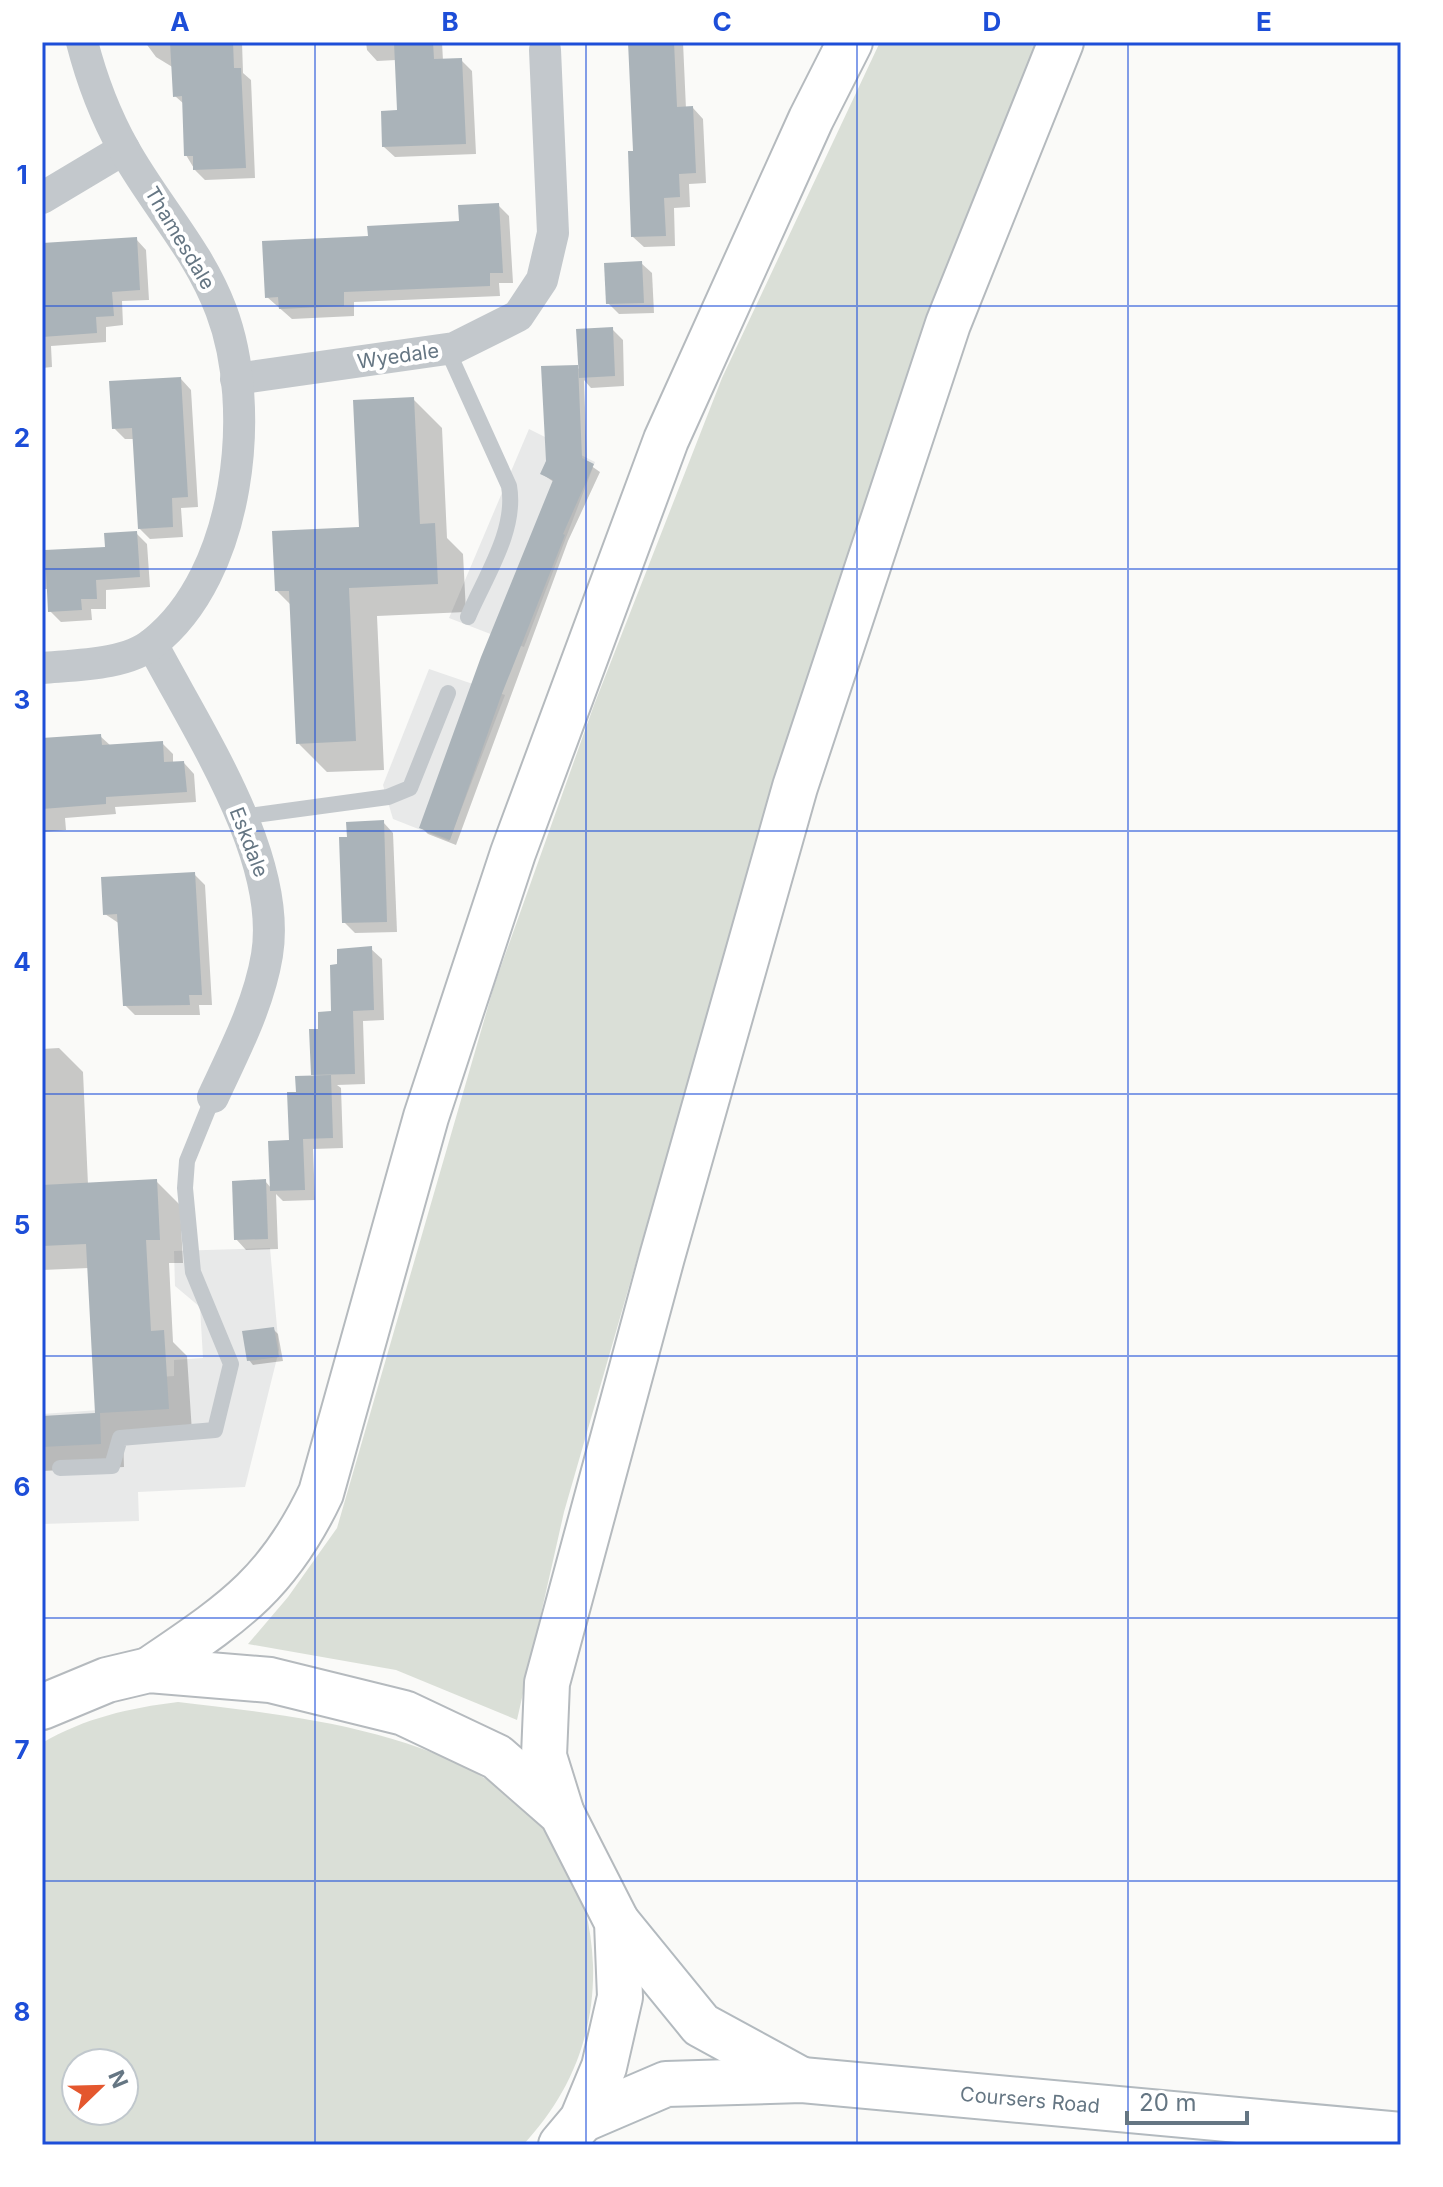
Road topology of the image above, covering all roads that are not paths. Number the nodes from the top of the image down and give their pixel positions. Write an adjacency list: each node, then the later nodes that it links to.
1 (82, 42): 5 (street, Thamesdale)
2 (850, 42): 16 (main road)
3 (1061, 42): 18 (main road)
4 (544, 46): 7 (street, Wyedale)
5 (124, 149): 6 (street); 8 (street, Thamesdale)
6 (42, 198)
7 (447, 349): 8 (street, Wyedale); 9 (lane)
8 (236, 379): 10 (street, Thamesdale)
9 (468, 617)
10 (152, 644): 11 (street, Thamesdale); 13 (street, Eskdale)
11 (42, 668)
12 (448, 693): 13 (lane)
13 (241, 817): 14 (street, Eskdale)
14 (213, 1097): 15 (lane)
15 (60, 1468)
16 (149, 1670): 17 (main road); 18 (main road)
17 (42, 1706)
18 (562, 1814): 19 (main road)
19 (617, 1922): 20 (main road, Coursers Road); 21 (main road)
20 (802, 2080): 21 (main road, Coursers Road); 22 (main road, Coursers Road)
21 (572, 2132)
22 (1401, 2135)

